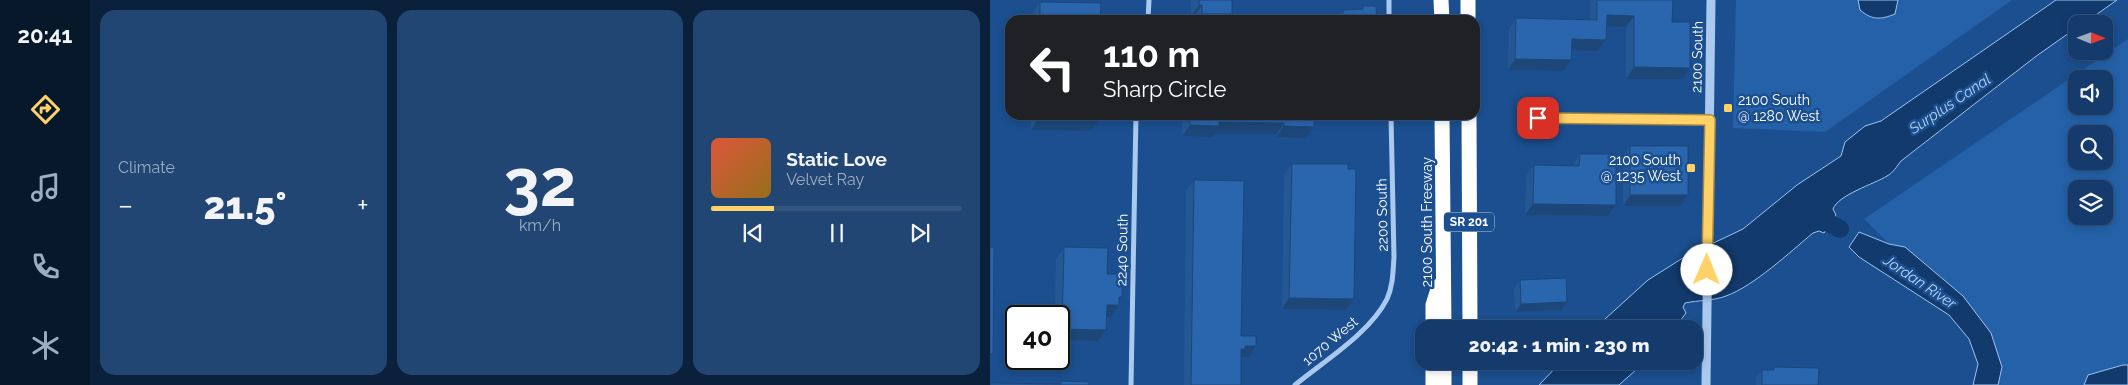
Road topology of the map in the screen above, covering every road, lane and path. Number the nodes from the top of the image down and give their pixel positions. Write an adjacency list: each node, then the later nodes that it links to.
1 (1149, 0): 6 (street)
2 (1388, 0): 7 (street)
3 (1441, 0): 8 (highway)
4 (1468, 0): 9 (highway)
5 (1711, 0): 15 (street, 2100 South)
6 (1148, 15)
7 (1389, 15)
8 (1442, 15)
9 (1468, 15)
10 (1538, 118): 15 (street)
11 (1136, 120): 24 (street, 2240 South)
12 (1391, 120): 17 (street, 2200 South)
13 (1442, 120): 16 (highway, 2100 South Freeway / SR 201)
14 (1468, 120): 20 (highway, SR 201)
15 (1710, 120): 29 (street, 2100 South)
16 (1444, 274): 18 (highway); 19 (highway, 2100 South Freeway / SR 201)
17 (1379, 312): 25 (street, 1070 West)
18 (1433, 320)
19 (1444, 320)
20 (1470, 320)
21 (1433, 370): 26 (highway)
22 (1444, 370): 27 (highway)
23 (1470, 370): 28 (highway)
24 (1131, 385)
25 (1295, 385)
26 (1433, 385)
27 (1444, 385)
28 (1470, 385)
29 (1706, 385)

